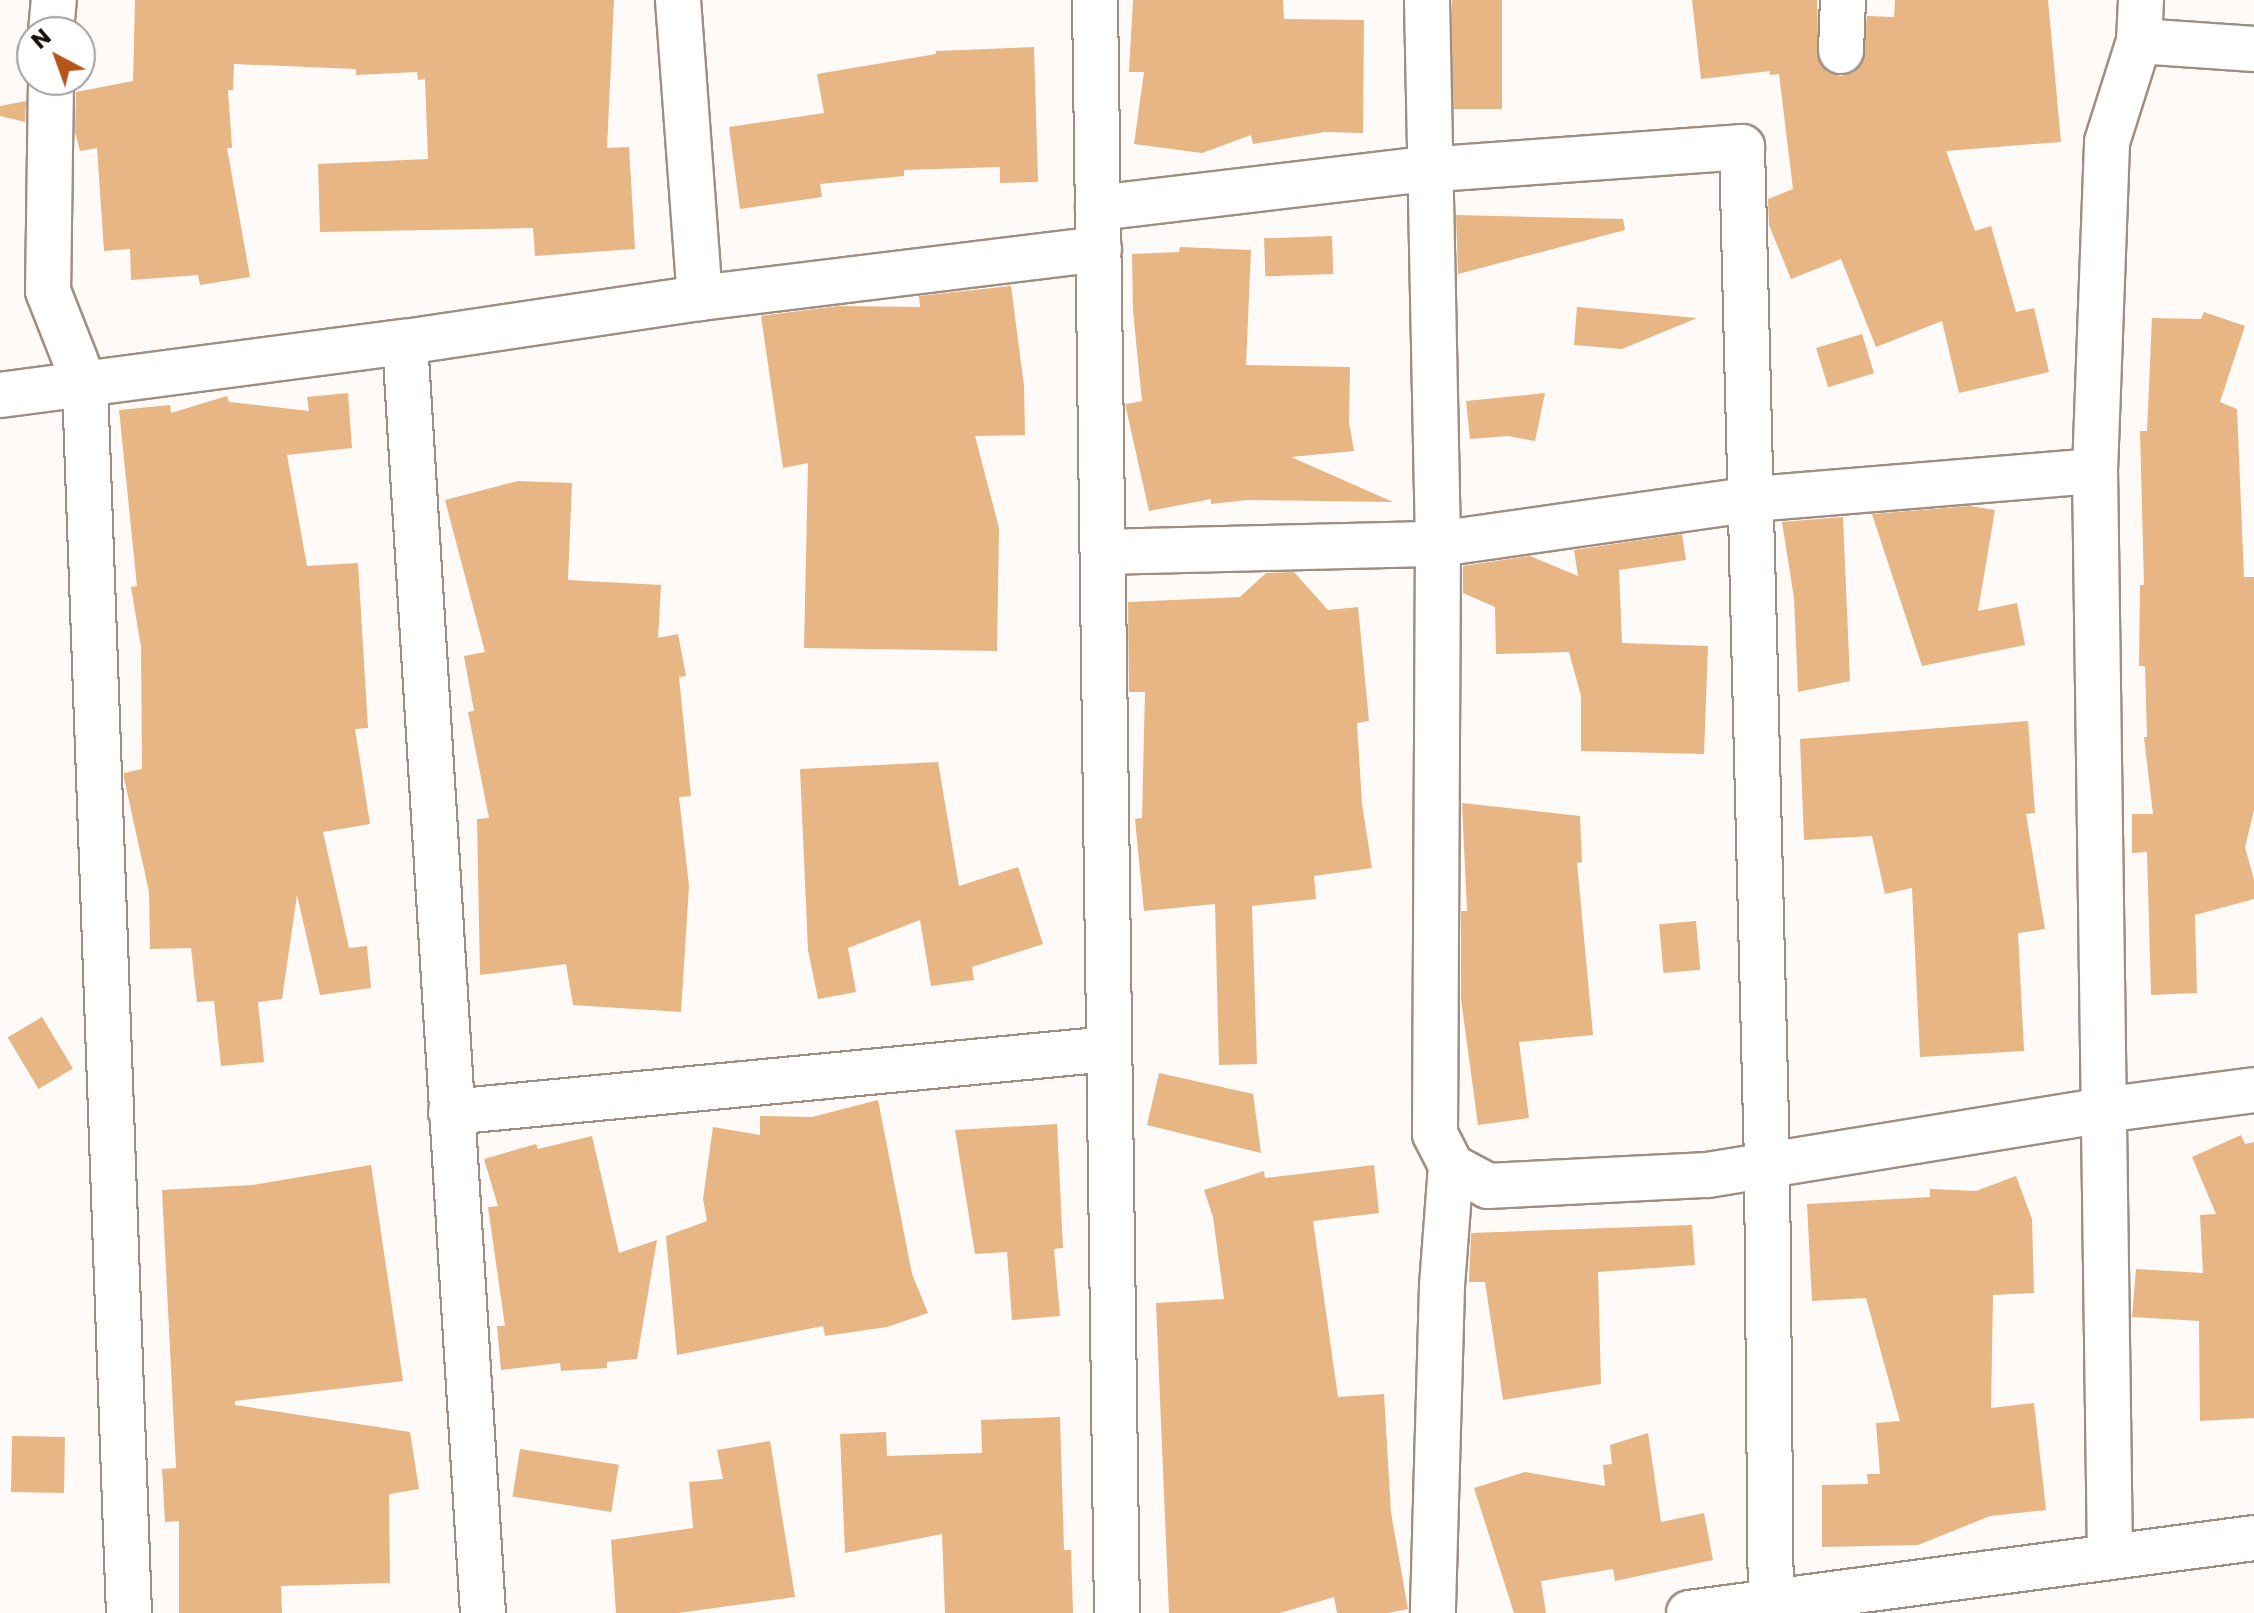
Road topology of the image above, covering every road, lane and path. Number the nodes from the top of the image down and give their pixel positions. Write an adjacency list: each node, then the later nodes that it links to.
1 (678, 0): 11 (street)
2 (1095, 0): 10 (street)
3 (1427, 0): 9 (street)
4 (1843, 0): 7 (street)
5 (2140, 20): 6 (street); 15 (street)
6 (2254, 49)
7 (1841, 51)
8 (51, 96): 13 (street)
9 (1431, 169): 10 (street); 16 (street); 17 (street)
10 (1098, 228): 11 (street); 18 (street)
11 (700, 298): 12 (street)
12 (405, 342): 13 (street); 22 (street)
13 (85, 385): 14 (street); 28 (street)
14 (0, 395)
15 (2095, 471): 16 (street); 21 (street)
16 (1753, 499): 17 (street); 23 (street)
17 (1438, 544): 18 (street); 24 (street)
18 (1103, 552): 19 (street)
19 (1109, 1049): 22 (street); 30 (street)
20 (2254, 1090): 21 (street)
21 (2103, 1110): 23 (street); 26 (street)
22 (451, 1112): 29 (street)
23 (1767, 1164): 24 (street); 27 (street)
24 (1451, 1166): 31 (street)
25 (2254, 1538): 26 (street)
26 (2110, 1557): 27 (street)
27 (1771, 1602): 32 (street)
28 (129, 1613)
29 (483, 1613)
30 (1117, 1613)
31 (1433, 1613)
32 (1689, 1613)

